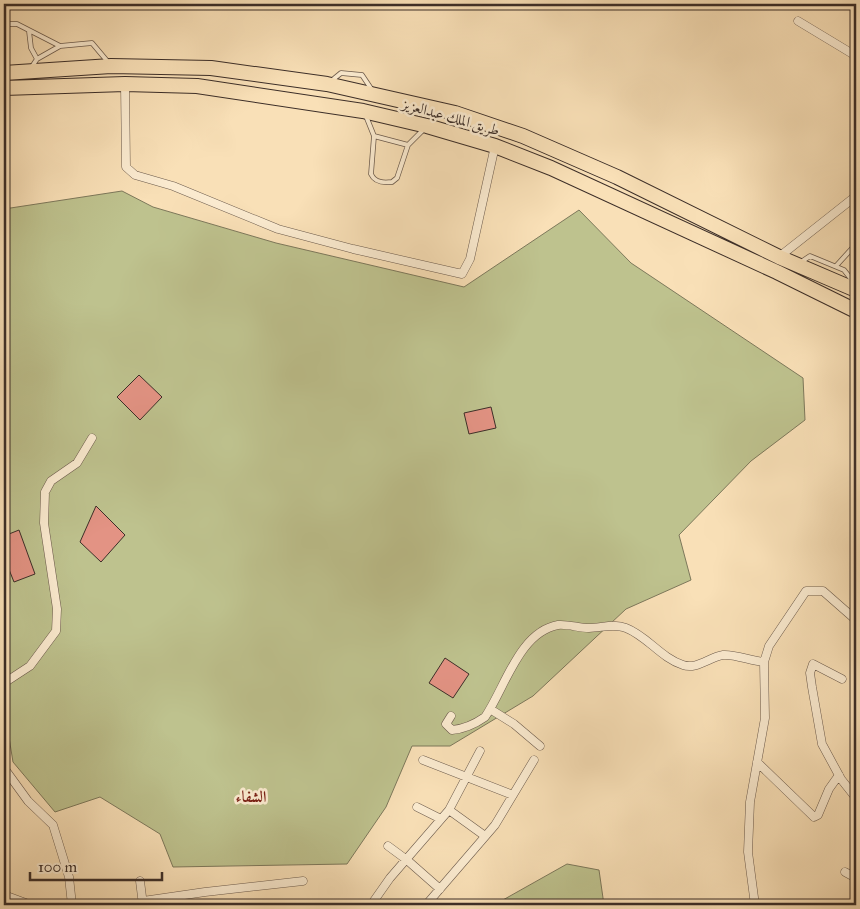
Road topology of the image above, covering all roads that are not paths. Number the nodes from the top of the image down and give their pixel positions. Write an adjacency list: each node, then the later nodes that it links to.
1 (798, 20): 5 (street)
2 (4, 24): 3 (lane)
3 (29, 31): 4 (lane); 6 (lane)
4 (60, 46): 6 (lane); 7 (lane)
5 (856, 56)
6 (37, 59): 8 (lane)
7 (111, 66): 8 (highway, طريق الملك عبدالعزيز); 19 (highway, طريق الملك عبدالعزيز)
8 (27, 72): 9 (highway, طريق الملك عبدالعزيز)
9 (4, 73)
10 (125, 84): 11 (highway, طريق الملك عبدالعزيز); 12 (highway, طريق الملك عبدالعزيز); 16 (street)
11 (4, 88)
12 (363, 111): 13 (highway, طريق الملك عبدالعزيز); 14 (lane)
13 (428, 126): 15 (lane); 16 (highway, طريق الملك عبدالعزيز)
14 (374, 136): 15 (lane); 15 (lane)
15 (408, 145)
16 (495, 146): 23 (highway, طريق الملك عبدالعزيز)
17 (856, 196): 19 (street)
18 (856, 244): 21 (lane)
19 (779, 257): 20 (highway, طريق الملك عبدالعزيز)
20 (798, 265): 21 (lane); 22 (highway, طريق الملك عبدالعزيز)
21 (836, 266): 22 (lane)
22 (856, 288)
23 (856, 311)
24 (92, 438): 28 (street)
25 (856, 620): 26 (street)
26 (764, 662): 29 (street); 35 (street)
27 (842, 679): 37 (street)
28 (4, 683)
29 (490, 709): 30 (street); 31 (street)
30 (451, 716)
31 (540, 746)
32 (480, 751): 38 (street)
33 (422, 760): 38 (street)
34 (534, 760): 39 (street)
35 (757, 762): 37 (street); 58 (street)
36 (4, 768): 55 (street)
37 (839, 775): 40 (street)
38 (467, 778): 39 (street); 42 (street)
39 (513, 795): 44 (street)
40 (856, 798)
41 (417, 807): 43 (street)
42 (449, 810): 43 (street); 44 (street)
43 (442, 819): 46 (street)
44 (485, 836): 51 (street)
45 (388, 846): 46 (street)
46 (407, 860): 51 (street); 56 (street)
47 (845, 872): 48 (street)
48 (856, 878)
49 (140, 881): 53 (street)
50 (303, 881): 53 (street)
51 (440, 889): 57 (street)
52 (4, 895): 54 (street)
53 (143, 903)
54 (31, 905)
55 (72, 905)
56 (371, 905)
57 (426, 905)
58 (755, 905)

